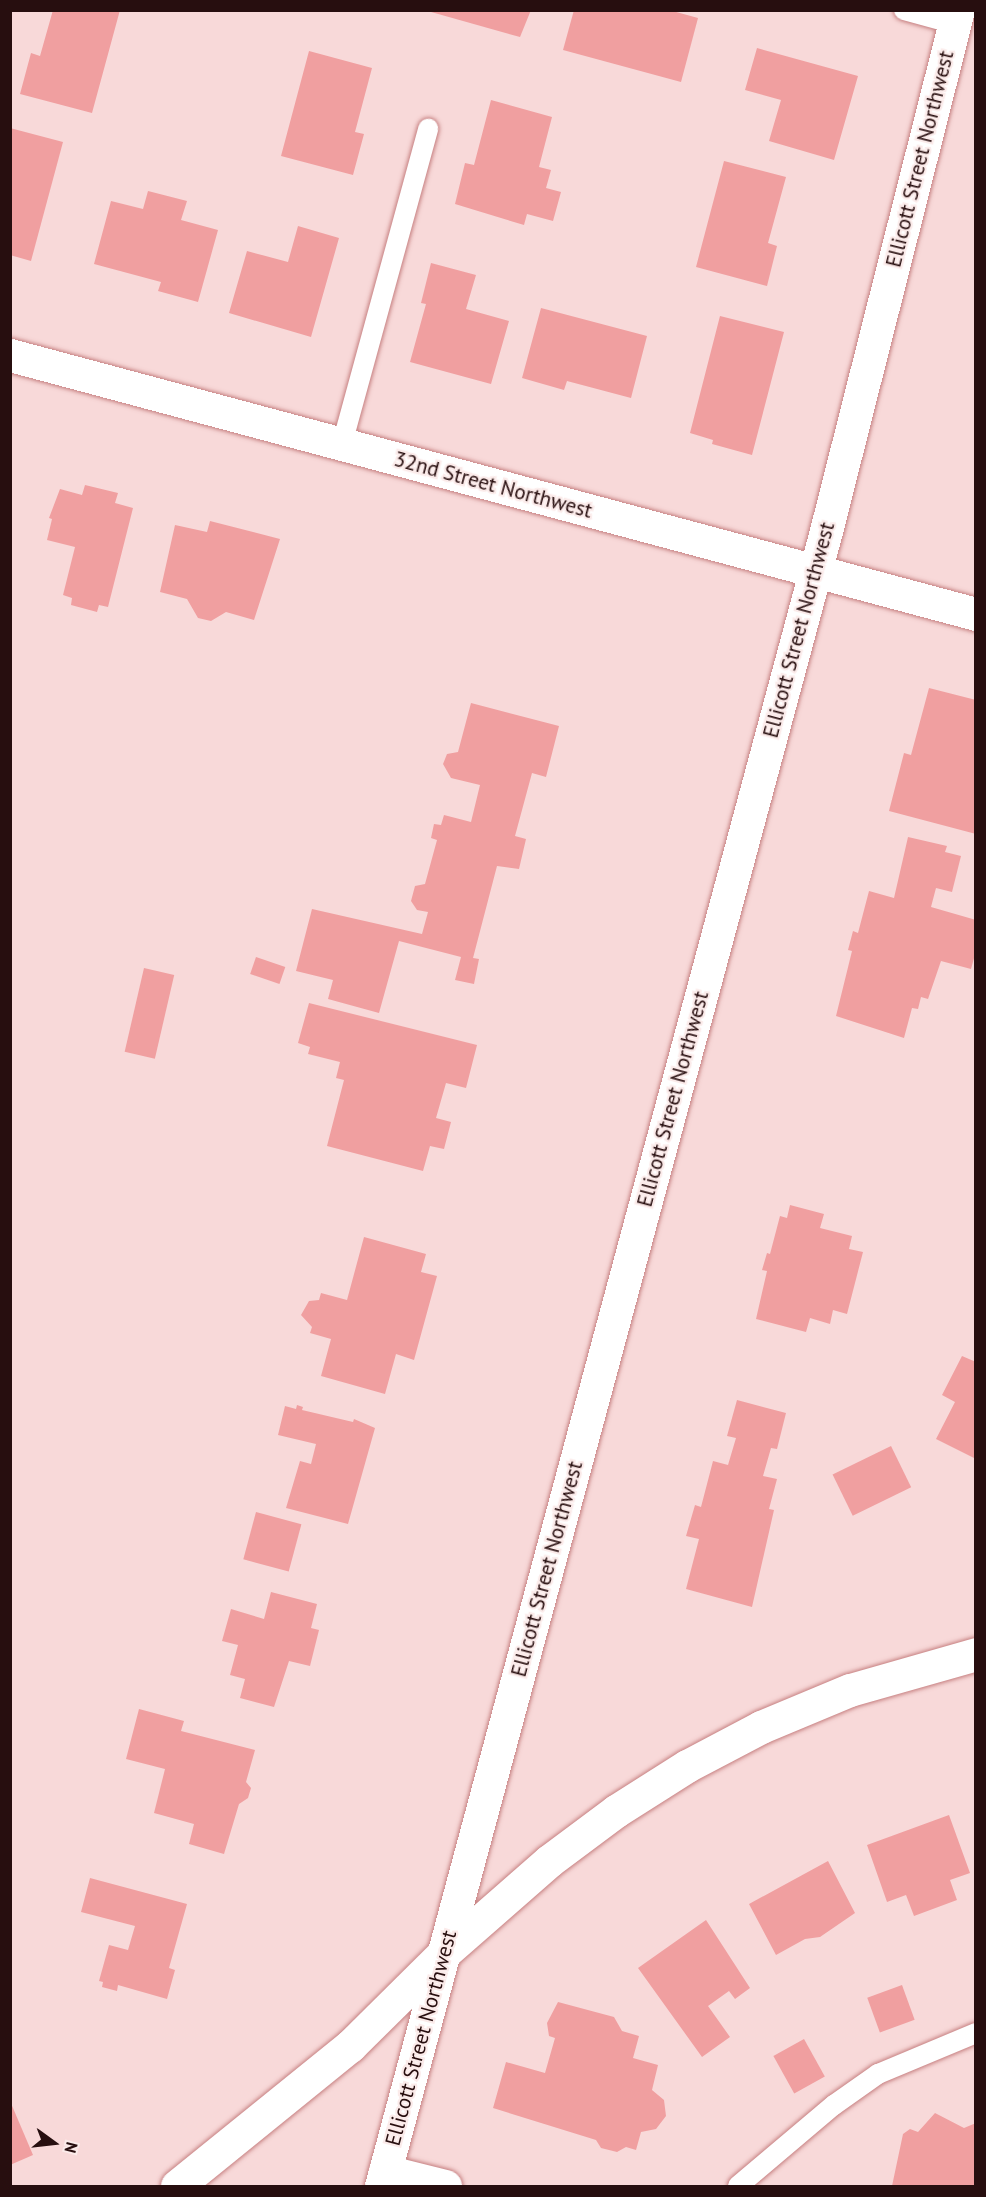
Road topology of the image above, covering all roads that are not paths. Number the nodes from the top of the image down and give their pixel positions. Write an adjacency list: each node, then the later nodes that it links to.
1 (904, 10): 2 (lane)
2 (957, 17): 6 (street, Ellicott Street Northwest)
3 (428, 129): 5 (lane)
4 (10, 355): 5 (street, 32nd Street Northwest)
5 (342, 444): 6 (street, 32nd Street Northwest)
6 (815, 571): 7 (street, 32nd Street Northwest); 9 (street, Ellicott Street Northwest)
7 (975, 614)
8 (975, 1654): 9 (street)
9 (444, 1953): 11 (street, Ellicott Street Northwest); 12 (street)
10 (975, 2033): 14 (lane)
11 (383, 2179): 13 (street)
12 (177, 2187)
13 (445, 2187)
14 (738, 2187)

